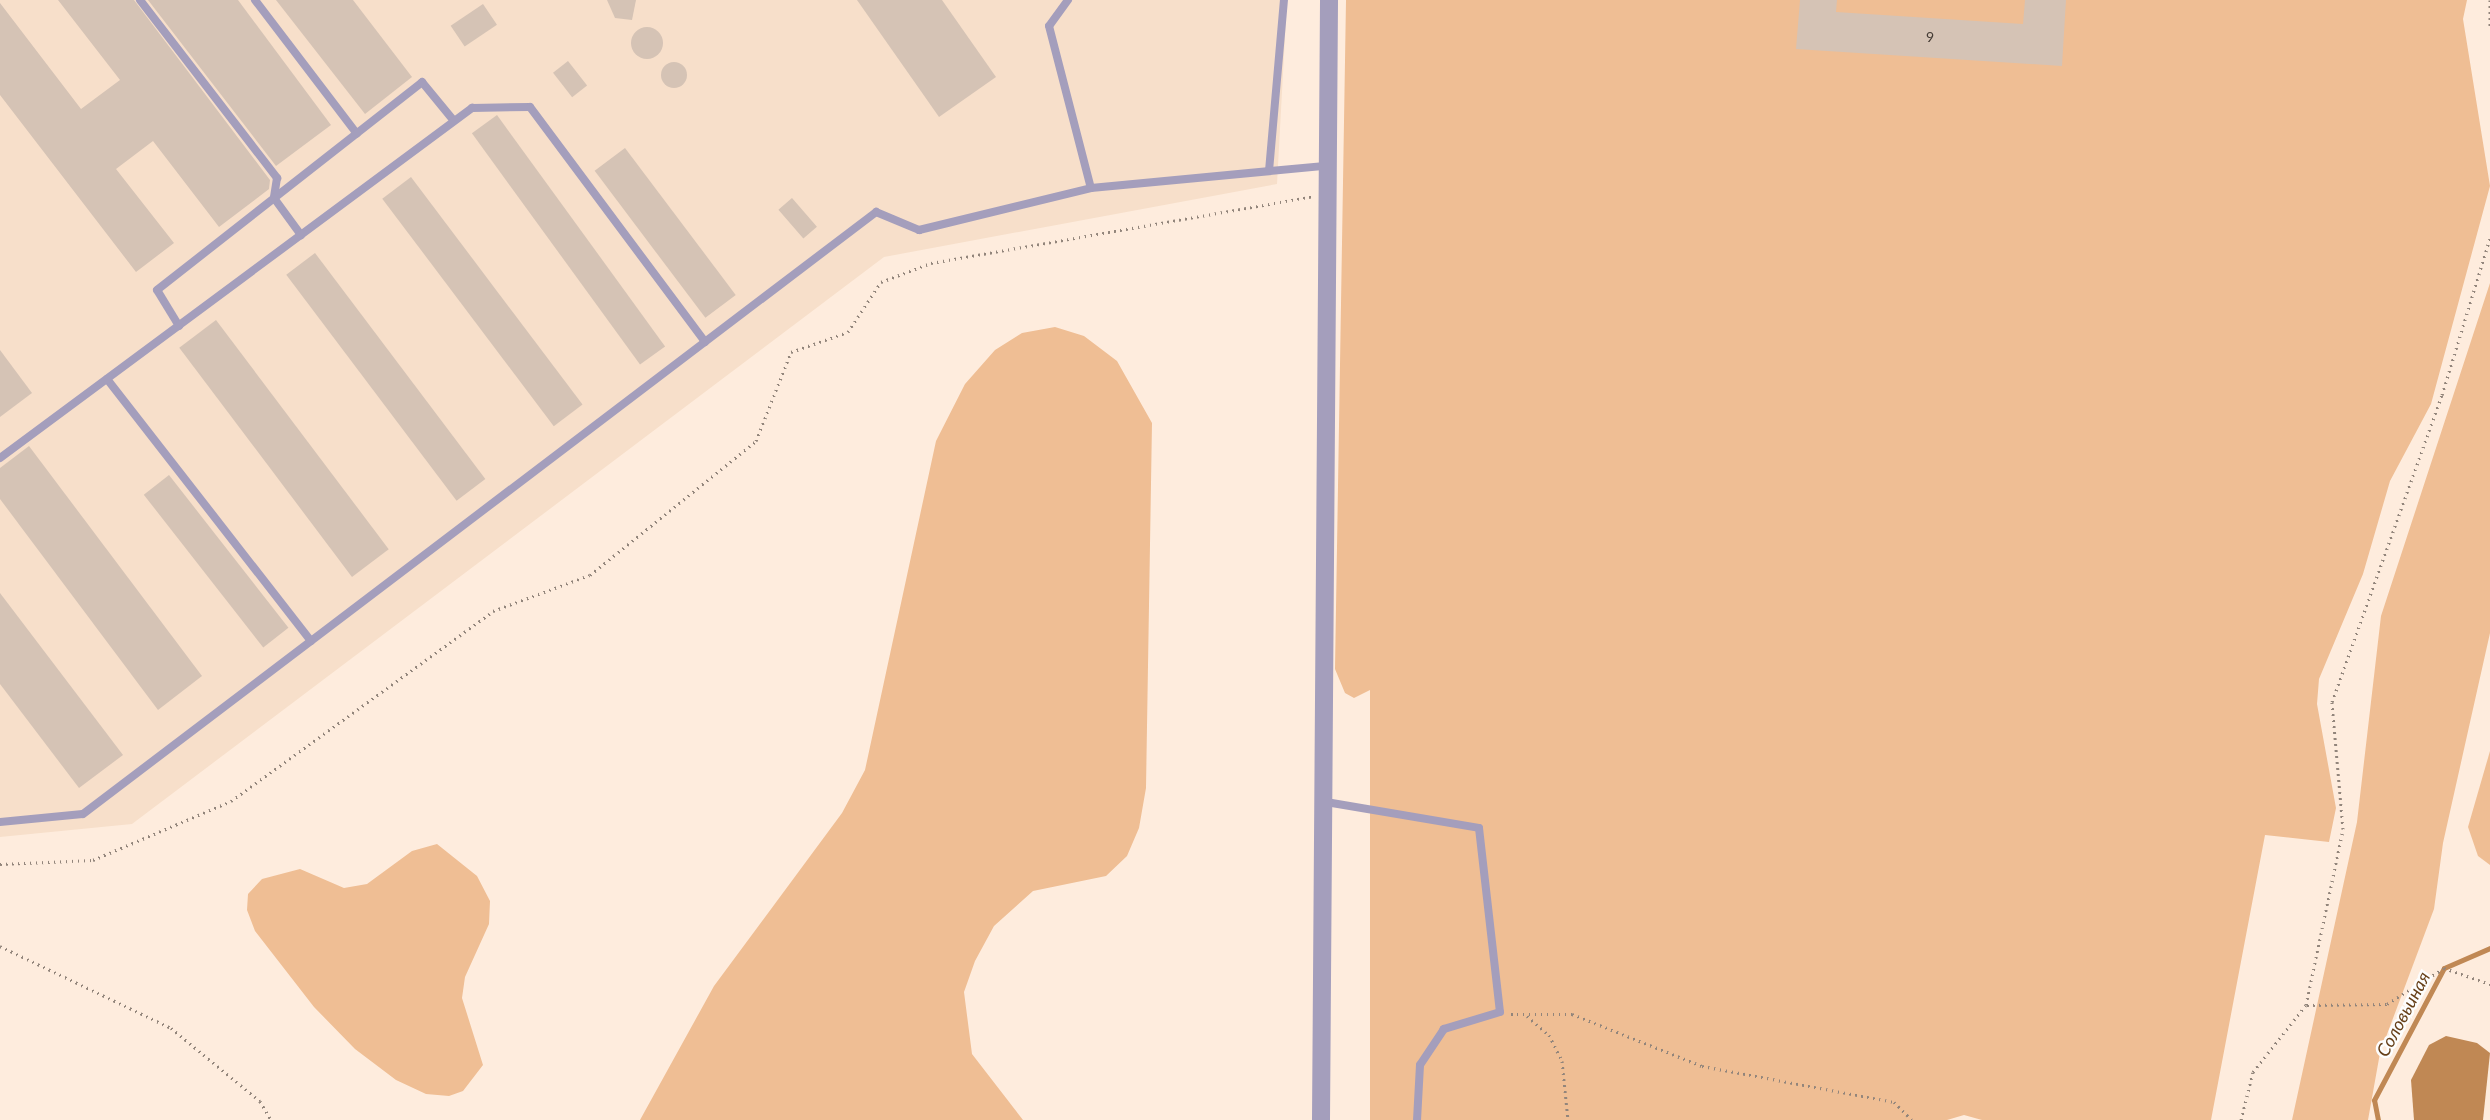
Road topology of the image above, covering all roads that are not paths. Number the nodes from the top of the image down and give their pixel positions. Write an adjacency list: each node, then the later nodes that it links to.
1 (140, 0): 11 (lane)
2 (255, 0): 7 (lane)
3 (1068, 0): 10 (lane)
4 (1284, 0): 9 (lane)
5 (1329, 0): 8 (street)
6 (454, 122): 7 (lane); 12 (lane); 14 (lane)
7 (357, 134): 11 (lane)
8 (1325, 166): 9 (lane); 18 (street)
9 (1269, 171): 10 (lane)
10 (1091, 188): 14 (lane)
11 (274, 198): 12 (lane); 13 (lane)
12 (301, 235): 13 (lane)
13 (178, 326): 15 (lane)
14 (705, 342): 17 (lane)
15 (107, 379): 16 (lane); 17 (lane)
16 (0, 459)
17 (311, 641): 19 (lane)
18 (1326, 802): 20 (street); 21 (lane)
19 (0, 822)
20 (1321, 1120)
21 (1417, 1120)

